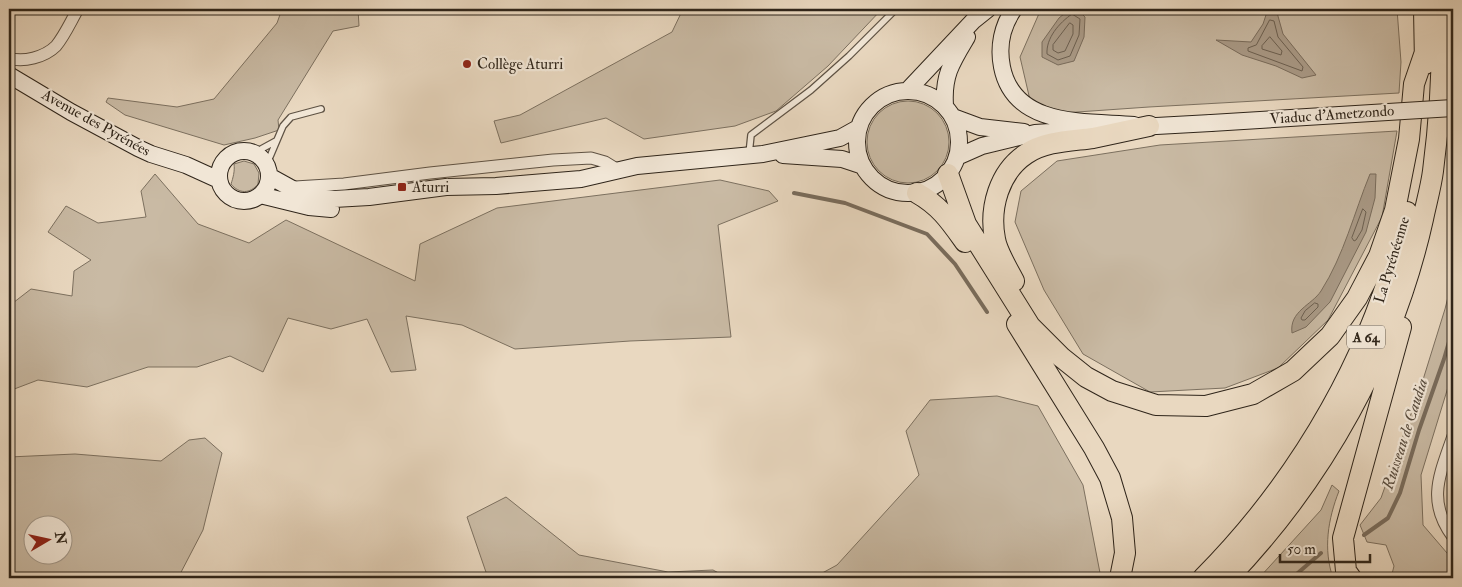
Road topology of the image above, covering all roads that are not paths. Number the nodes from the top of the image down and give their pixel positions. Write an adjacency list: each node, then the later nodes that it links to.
1 (78, 9): 9 (street)
2 (896, 9): 20 (lane)
3 (988, 9): 7 (main road)
4 (1014, 9): 15 (main road)
5 (1424, 9): 8 (highway, La Pyrénéenne / A 64)
6 (1442, 9): 32 (highway, La Pyrénéenne / A 64)
7 (973, 21): 11 (main road); 14 (main road)
8 (1425, 52): 33 (highway); 37 (highway, La Pyrénéenne / A 64)
9 (9, 58)
10 (9, 75): 22 (main road, Avenue des Pyrénées)
11 (908, 90): 14 (main road); 16 (main road)
12 (1453, 108): 15 (main road, Viaduc d'Ametzondo, bridge)
13 (321, 109): 18 (lane)
14 (949, 111): 17 (main road); 24 (main road)
15 (1149, 126): 17 (main road); 33 (highway)
16 (858, 128): 20 (main road); 23 (main road)
17 (1035, 134): 24 (main road)
18 (276, 141): 19 (lane); 26 (lane)
19 (254, 153): 21 (main road); 26 (main road)
20 (756, 155): 23 (main road); 25 (main road)
21 (224, 160): 22 (main road, Avenue des Pyrénées); 27 (main road)
22 (186, 165): 27 (main road, Avenue des Pyrénées)
23 (863, 166): 30 (main road)
24 (953, 166): 30 (main road); 33 (highway)
25 (618, 170): 28 (main road); 29 (street)
26 (268, 171): 29 (main road); 31 (main road)
27 (219, 180): 31 (main road)
28 (496, 186): 29 (main road); 31 (main road)
29 (289, 187)
30 (917, 193): 36 (highway)
31 (260, 195)
32 (1416, 249): 38 (highway, La Pyrénéenne / A 64); 39 (highway)
33 (1061, 357)
34 (1453, 436): 35 (street)
35 (1453, 537)
36 (1120, 578)
37 (1203, 578)
38 (1228, 578)
39 (1351, 578)

